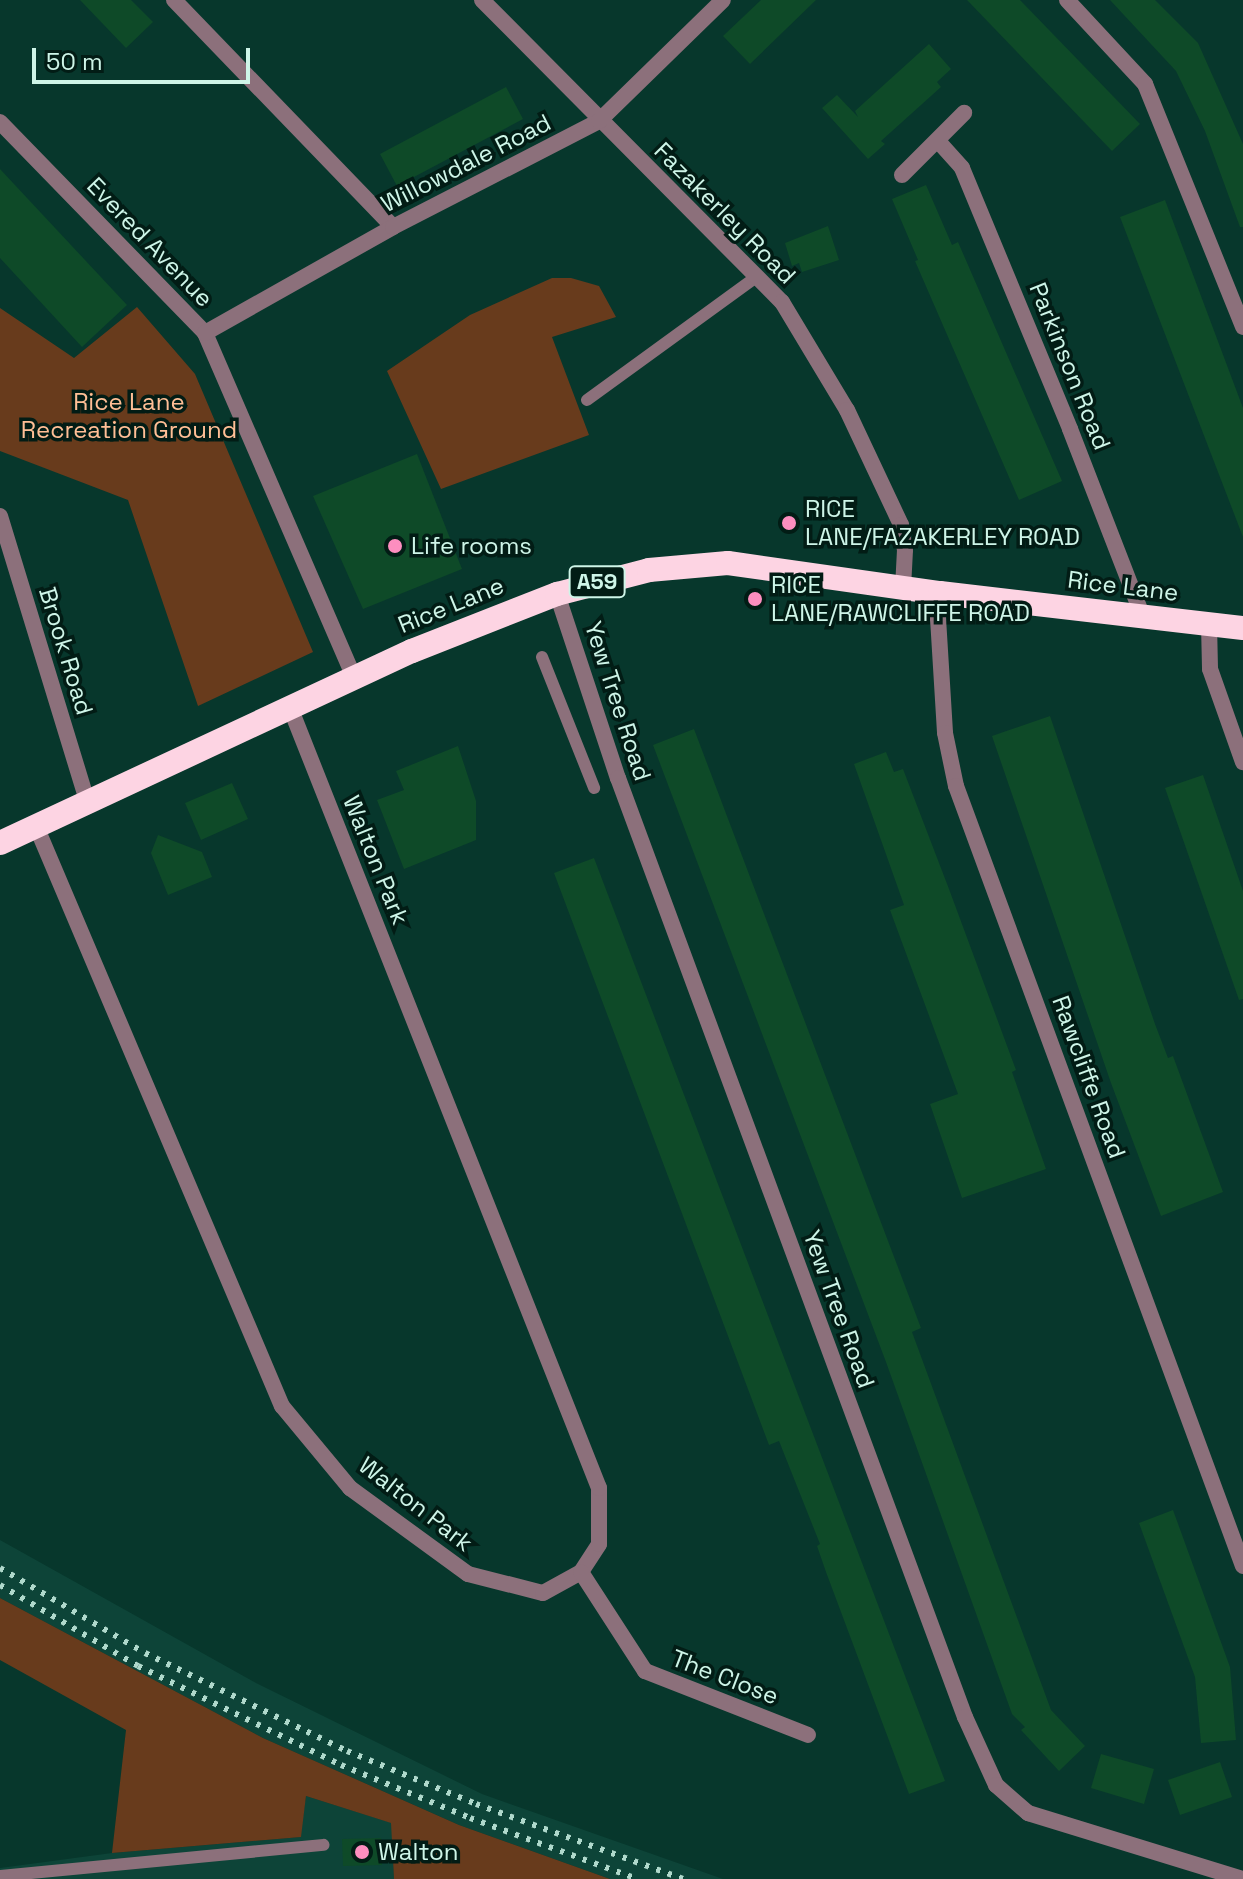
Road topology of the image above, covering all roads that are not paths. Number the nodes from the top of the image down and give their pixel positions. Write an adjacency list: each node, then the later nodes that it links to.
1 (174, 0): 10 (street)
2 (482, 0): 6 (street, Fazakerley Road)
3 (723, 0): 6 (street, Willowdale Road)
4 (1067, 0): 12 (street)
5 (964, 113): 8 (street)
6 (599, 121): 10 (street, Willowdale Road); 11 (street, Fazakerley Road)
7 (0, 122): 13 (street, Evered Avenue)
8 (938, 141): 9 (street); 19 (street, Parkinson Road)
9 (902, 175)
10 (393, 227): 13 (street, Willowdale Road)
11 (756, 277): 14 (lane); 16 (street, Fazakerley Road)
12 (1243, 327)
13 (205, 333): 23 (street, Evered Avenue)
14 (587, 400)
15 (0, 516): 27 (street, Brook Road)
16 (903, 586): 17 (highway, Rice Lane / A59); 18 (highway, Rice Lane / A59)
17 (940, 593): 19 (highway, Rice Lane / A59); 30 (street, Rawcliffe Road)
18 (557, 594): 23 (highway, Rice Lane / A59); 36 (street, Yew Tree Road)
19 (1143, 617): 20 (highway, Rice Lane / A59)
20 (1209, 624): 21 (highway, Rice Lane / A59); 25 (street)
21 (1243, 628)
22 (542, 657): 26 (lane)
23 (354, 677): 24 (highway, Rice Lane / A59)
24 (290, 707): 27 (highway, Rice Lane / A59); 31 (street, Walton Park)
25 (1243, 762)
26 (594, 788)
27 (87, 801): 28 (highway, Rice Lane / A59)
28 (36, 826): 29 (highway, Rice Lane / A59); 31 (street, Walton Park)
29 (0, 843)
30 (1243, 1566)
31 (581, 1572): 32 (street, The Close)
32 (808, 1735)
33 (324, 1845): 34 (lane)
34 (0, 1877): 35 (lane)
35 (24, 1879)
36 (1242, 1879)

